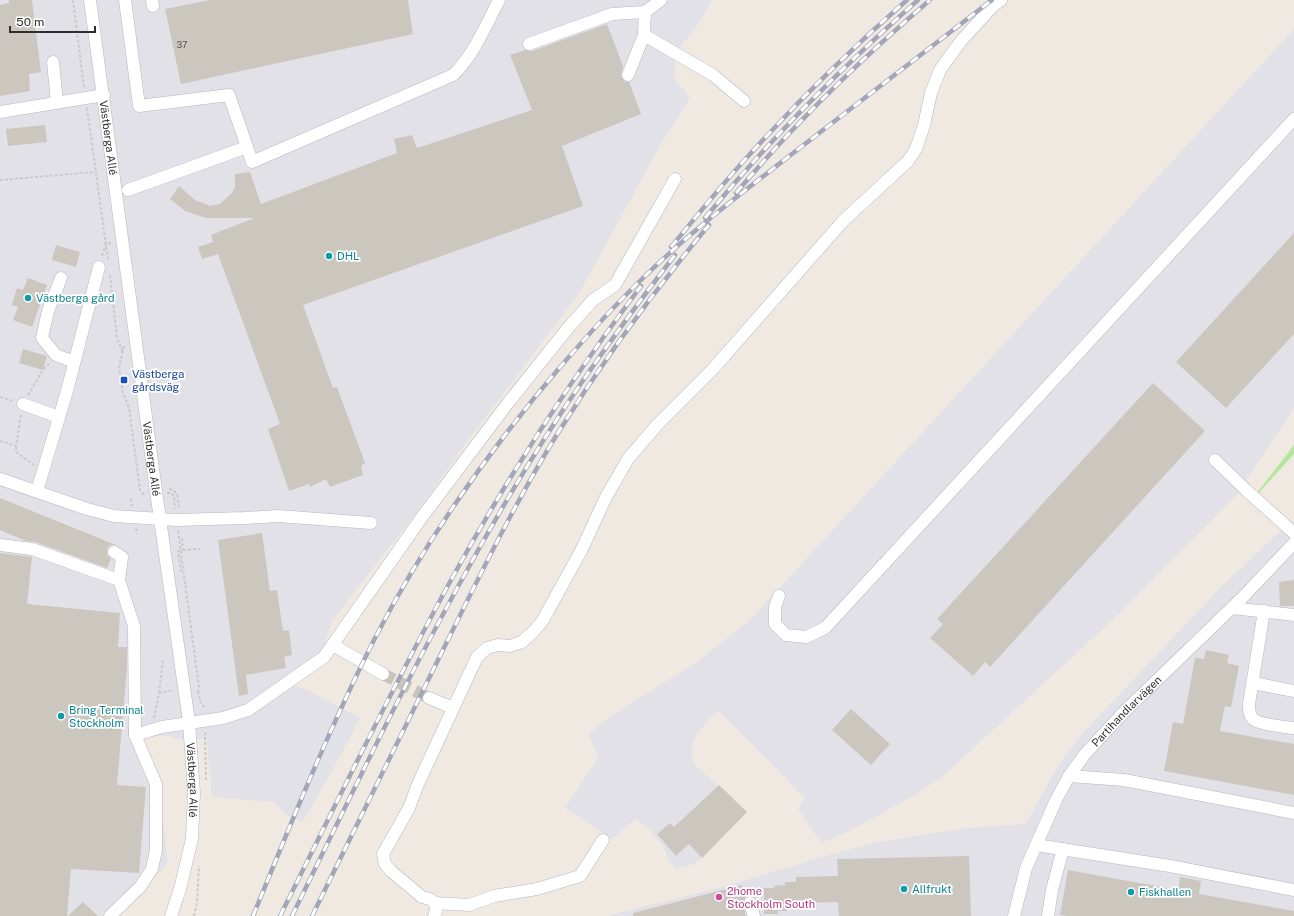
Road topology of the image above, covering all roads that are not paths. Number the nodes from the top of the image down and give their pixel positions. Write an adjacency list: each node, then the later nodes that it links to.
1 (90, 0): 11 (street, Västberga Allé)
2 (124, 0): 16 (street)
3 (499, 0): 16 (street)
4 (661, 0): 6 (street)
5 (1001, 0): 43 (street)
6 (645, 12): 7 (street); 8 (street)
7 (644, 35): 10 (street); 12 (street)
8 (529, 44)
9 (53, 62): 13 (street)
10 (628, 75)
11 (104, 95): 13 (street); 27 (street, Västberga Allé)
12 (744, 100)
13 (57, 103): 14 (street)
14 (0, 112)
15 (1294, 119): 34 (street)
16 (247, 147): 18 (street)
17 (675, 179): 38 (street)
18 (128, 190)
19 (104, 264): 21 (street)
20 (61, 278): 21 (street)
21 (74, 362): 23 (street)
22 (23, 404): 23 (street)
23 (59, 417): 26 (street)
24 (1215, 460): 29 (street)
25 (0, 479): 26 (street)
26 (37, 491): 27 (street)
27 (160, 519): 28 (street); 44 (street, Västberga Allé)
28 (371, 523)
29 (1294, 532)
30 (1294, 543): 35 (street, Partihandlarvägen)
31 (0, 545): 33 (street)
32 (114, 552): 33 (street)
33 (119, 580): 46 (street)
34 (779, 596)
35 (1232, 608): 36 (street); 47 (street, Partihandlarvägen)
36 (1264, 611): 37 (street); 40 (street)
37 (1294, 615)
38 (333, 645): 39 (street); 44 (street)
39 (383, 674)
40 (1252, 683): 41 (street); 45 (street)
41 (1294, 691)
42 (429, 698): 43 (street)
43 (453, 708): 53 (street)
44 (189, 722): 46 (street); 56 (street, Västberga Allé)
45 (1294, 728)
46 (135, 735): 55 (street)
47 (1069, 776): 48 (street); 50 (street, Partihandlarvägen)
48 (1294, 813)
49 (603, 840): 53 (street)
50 (1036, 845): 51 (street); 59 (street, Partihandlarvägen)
51 (1063, 848): 52 (street); 60 (street)
52 (1294, 890)
53 (435, 903): 57 (street)
54 (750, 903): 58 (street)
55 (110, 916)
56 (171, 916)
57 (434, 916)
58 (754, 916)
59 (1014, 916)
60 (1048, 916)

